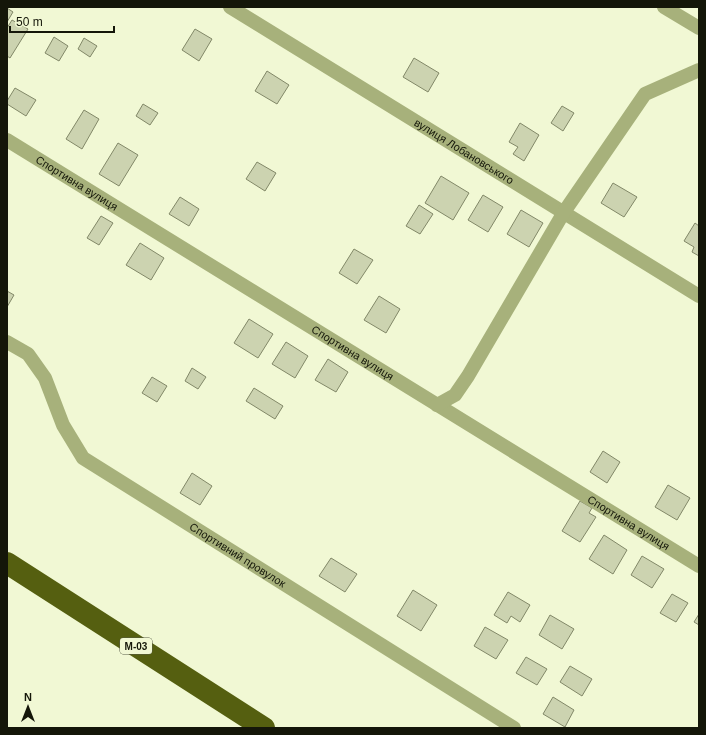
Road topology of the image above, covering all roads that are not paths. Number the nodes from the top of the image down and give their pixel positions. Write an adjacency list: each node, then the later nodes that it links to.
1 (230, 7): 6 (street, вулиця Лобановського)
2 (664, 7): 3 (street)
3 (699, 28)
4 (699, 70): 6 (street)
5 (7, 140): 9 (street, Спортивна вулиця)
6 (564, 212): 7 (street, вулиця Лобановського); 9 (street)
7 (699, 296)
8 (7, 342): 13 (street, Спортивний провулок)
9 (437, 405): 11 (street, Спортивна вулиця)
10 (7, 563): 12 (highway, М-03)
11 (699, 566)
12 (264, 728)
13 (514, 728)

